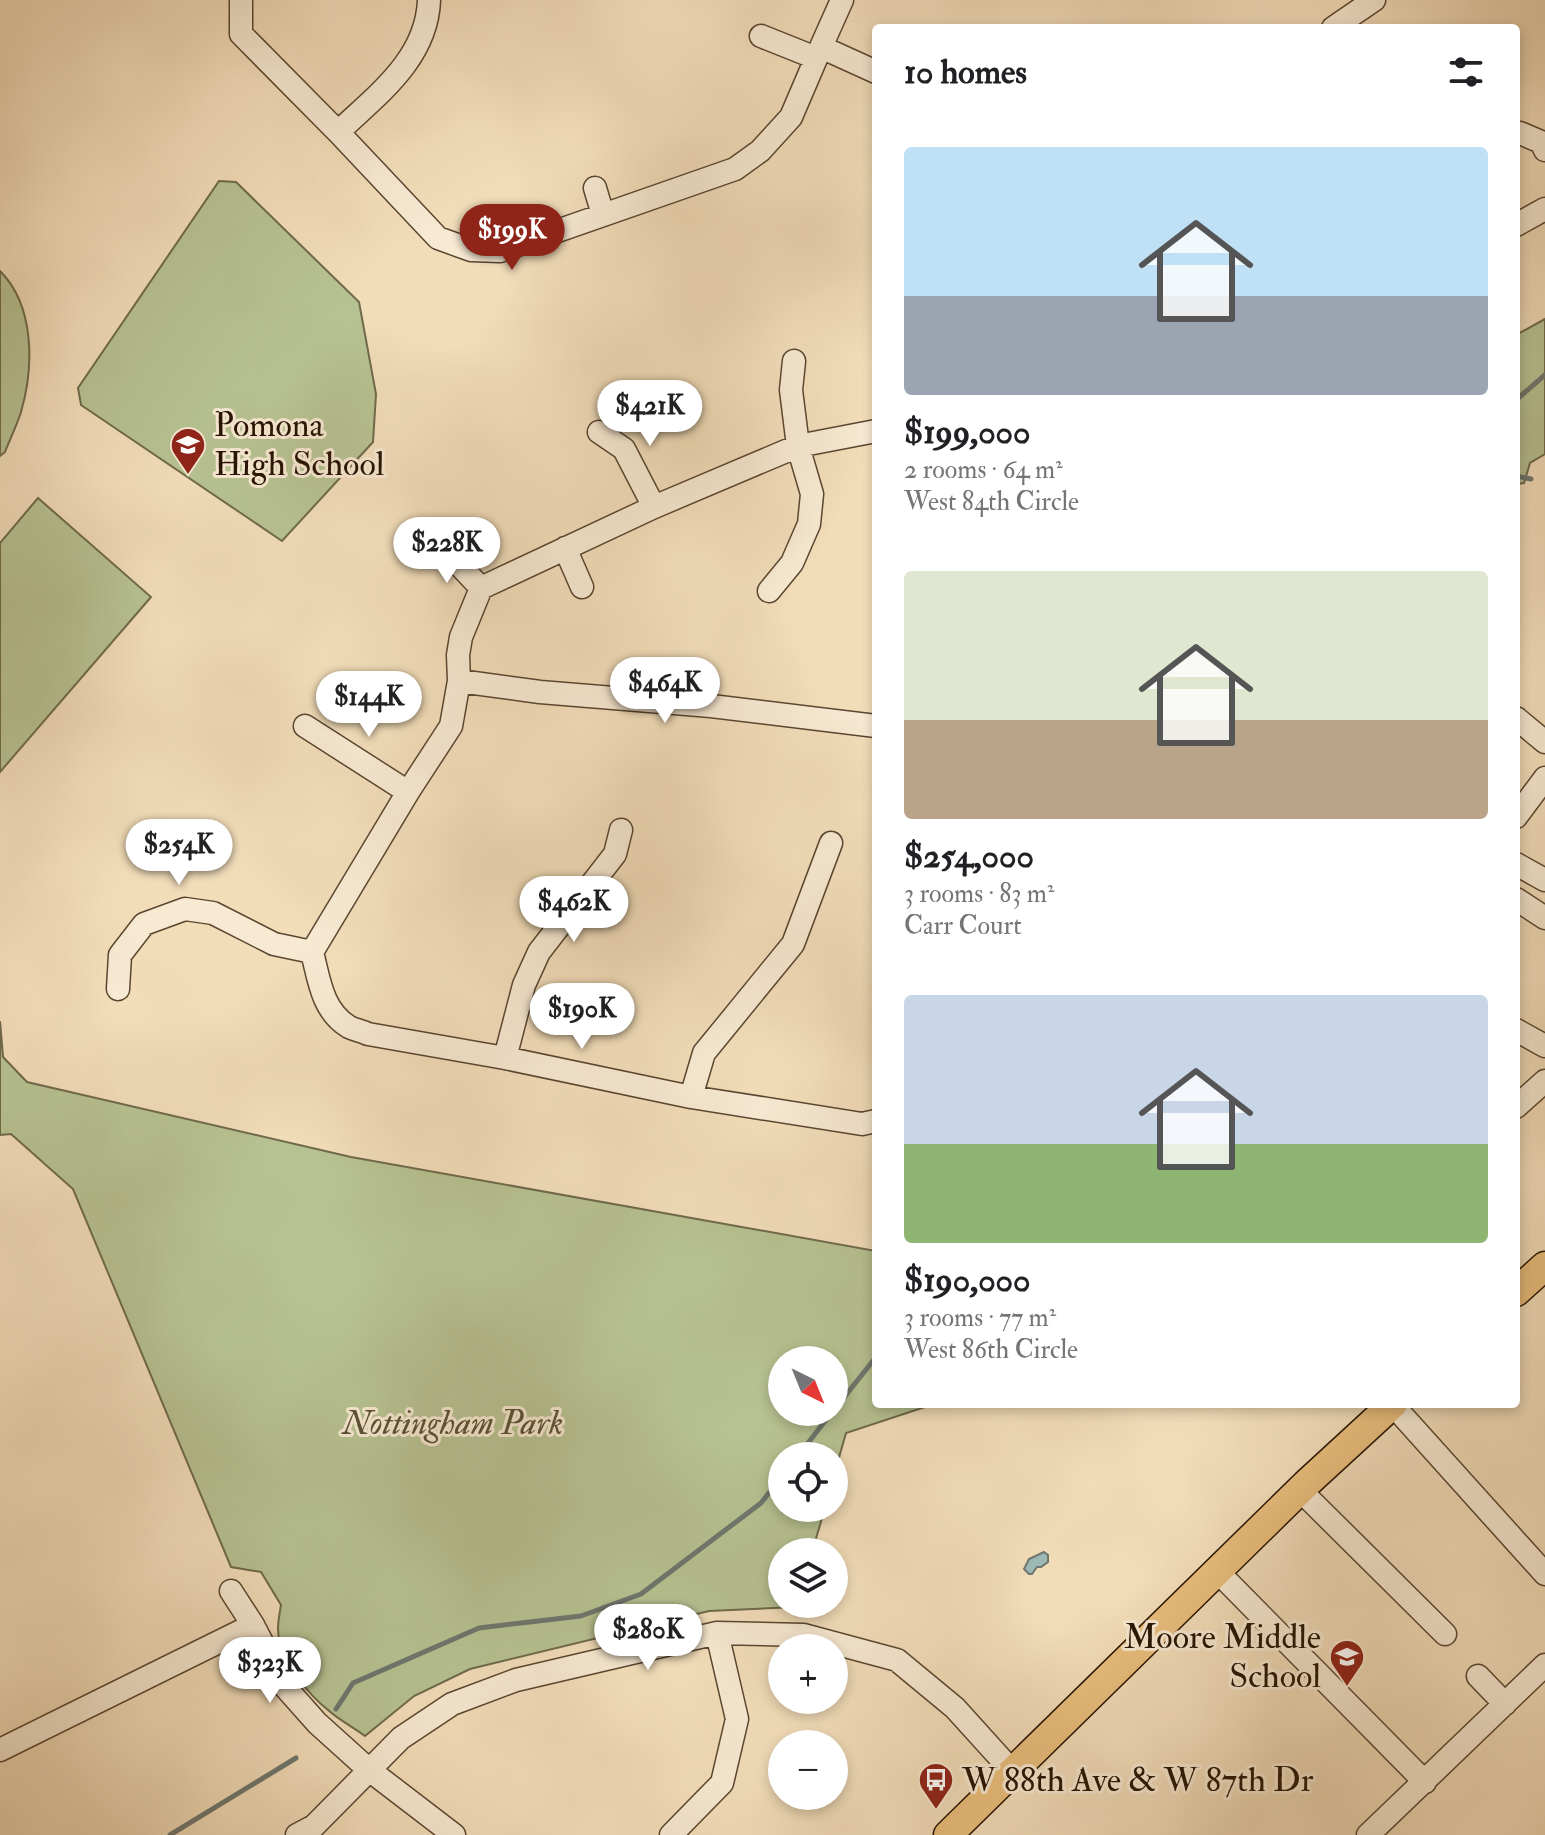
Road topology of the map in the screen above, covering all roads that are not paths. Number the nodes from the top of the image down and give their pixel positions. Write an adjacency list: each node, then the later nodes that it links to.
1 (241, 0): 9 (street)
2 (429, 0): 9 (street)
3 (842, 0): 7 (street)
4 (1374, 0): 5 (street)
5 (1339, 24)
6 (761, 36): 7 (street)
7 (818, 53): 8 (street); 14 (street)
8 (872, 71)
9 (338, 132): 14 (street)
10 (1520, 133): 11 (street)
11 (1545, 150)
12 (595, 188): 14 (street)
13 (1545, 209): 15 (street)
14 (603, 215)
15 (1520, 223)
16 (794, 361): 19 (street)
17 (599, 432): 20 (street)
18 (872, 432): 19 (street)
19 (798, 446): 20 (street); 25 (street)
20 (654, 507): 21 (street)
21 (565, 548): 23 (street); 24 (street)
22 (446, 551): 24 (street)
23 (582, 587)
24 (481, 588): 26 (street)
25 (769, 591)
26 (459, 681): 29 (street); 32 (street)
27 (1520, 721): 30 (street)
28 (305, 726): 32 (street)
29 (872, 726)
30 (1545, 742)
31 (1545, 778): 33 (street)
32 (408, 792): 40 (street)
33 (1520, 812)
34 (621, 830): 44 (street)
35 (831, 843): 46 (street)
36 (1520, 866): 37 (street)
37 (1545, 880)
38 (1520, 902): 39 (street)
39 (1545, 918)
40 (312, 952): 41 (street); 44 (street)
41 (118, 989)
42 (1520, 1032): 43 (street)
43 (1545, 1046)
44 (505, 1058): 46 (street)
45 (1545, 1081): 47 (street)
46 (691, 1097): 48 (street)
47 (1520, 1103)
48 (872, 1122)
49 (1545, 1266): 50 (main road)
50 (1520, 1288)
51 (1388, 1408): 53 (main road)
52 (1396, 1408): 55 (street)
53 (1300, 1490): 54 (main road); 59 (street)
54 (1217, 1571): 65 (main road); 66 (street)
55 (1545, 1574)
56 (231, 1591): 57 (street)
57 (253, 1625): 63 (street); 64 (street)
58 (717, 1633): 64 (street); 65 (street); 69 (street)
59 (1445, 1634)
60 (1545, 1665): 62 (street)
61 (1478, 1676): 62 (street)
62 (1505, 1704): 66 (street)
63 (0, 1750)
64 (368, 1769): 67 (street); 68 (street)
65 (1013, 1772): 70 (main road)
66 (1425, 1782): 71 (street)
67 (297, 1835)
68 (454, 1835)
69 (671, 1835)
70 (948, 1835)
71 (1368, 1835)

